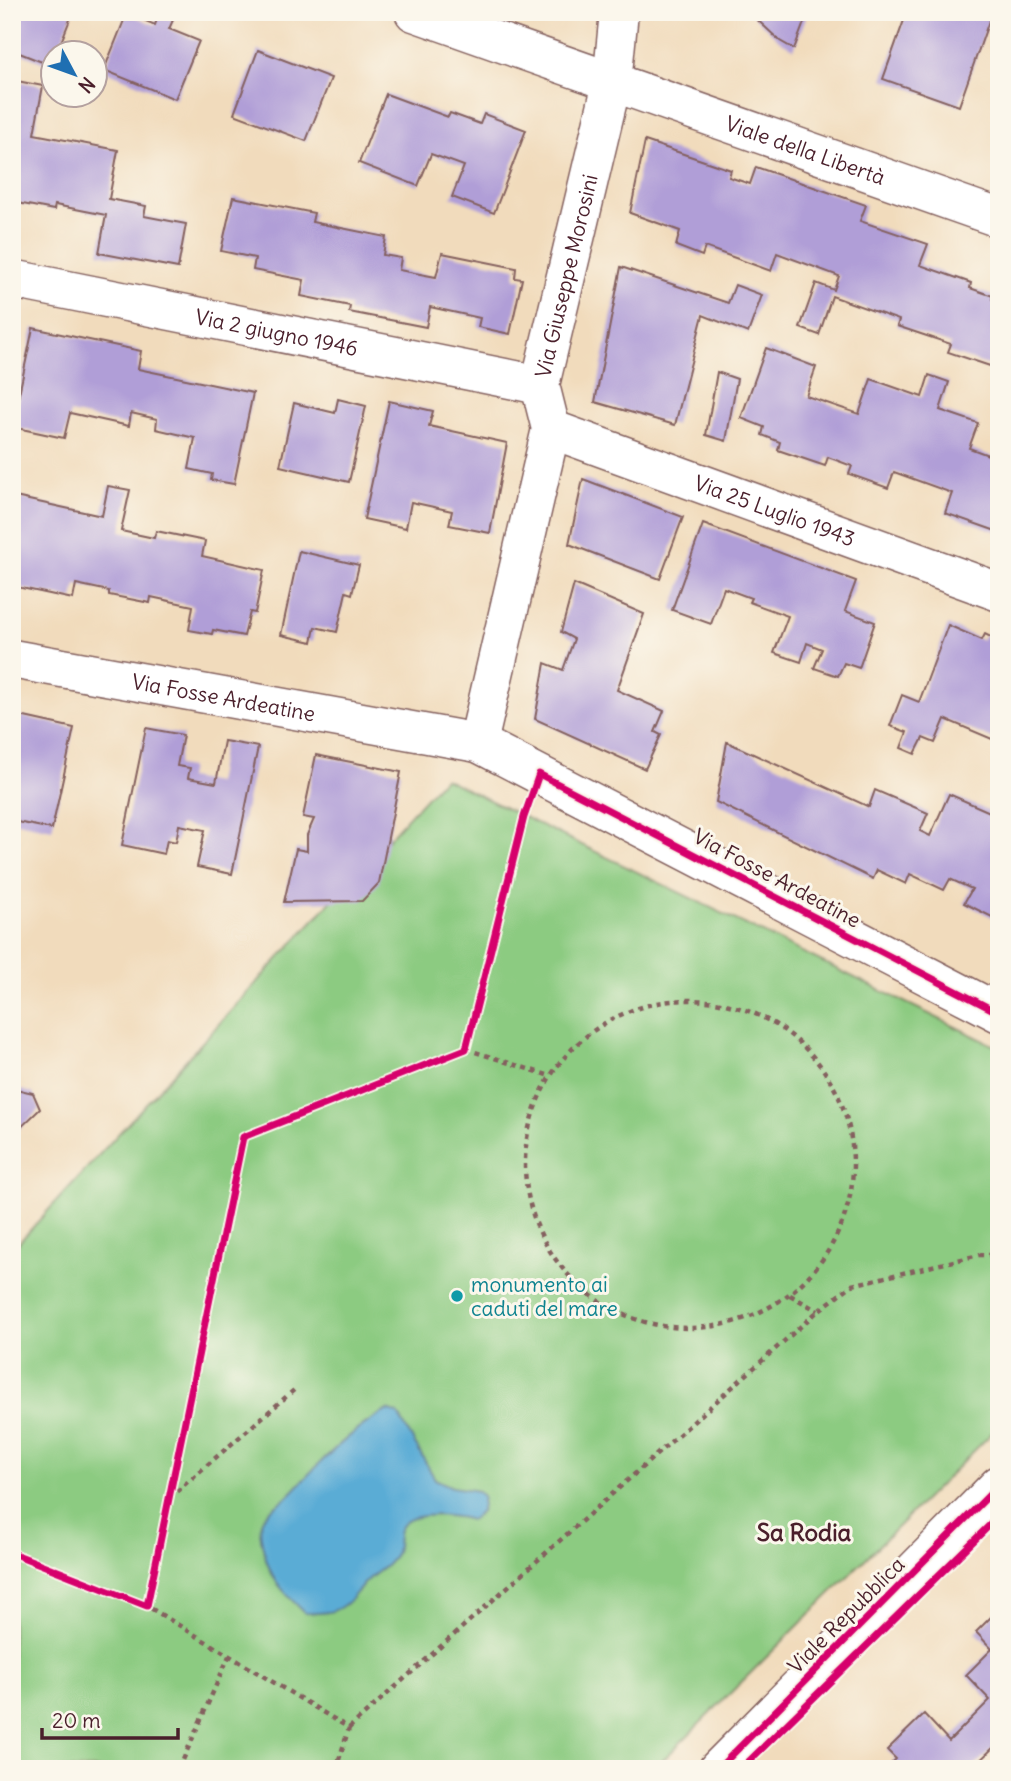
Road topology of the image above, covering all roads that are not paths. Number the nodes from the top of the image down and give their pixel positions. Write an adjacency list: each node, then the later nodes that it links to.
1 (414, 12): 3 (street, Viale della Libertà)
2 (619, 12): 3 (street, Via Giuseppe Morosini)
3 (612, 83): 4 (street, Viale della Libertà); 6 (street, Via Giuseppe Morosini)
4 (999, 218)
5 (12, 279): 6 (street, Via 2 giugno 1946)
6 (540, 385): 7 (street, Via Giuseppe Morosini)
7 (551, 429): 8 (street, Via 25 Luglio 1943); 10 (street, Via Giuseppe Morosini)
8 (999, 592)
9 (12, 659): 10 (street, Via Fosse Ardeatine)
10 (478, 743): 11 (street, Via Fosse Ardeatine)
11 (999, 1013)
12 (999, 1485): 13 (street, Viale Repubblica)
13 (718, 1769)

